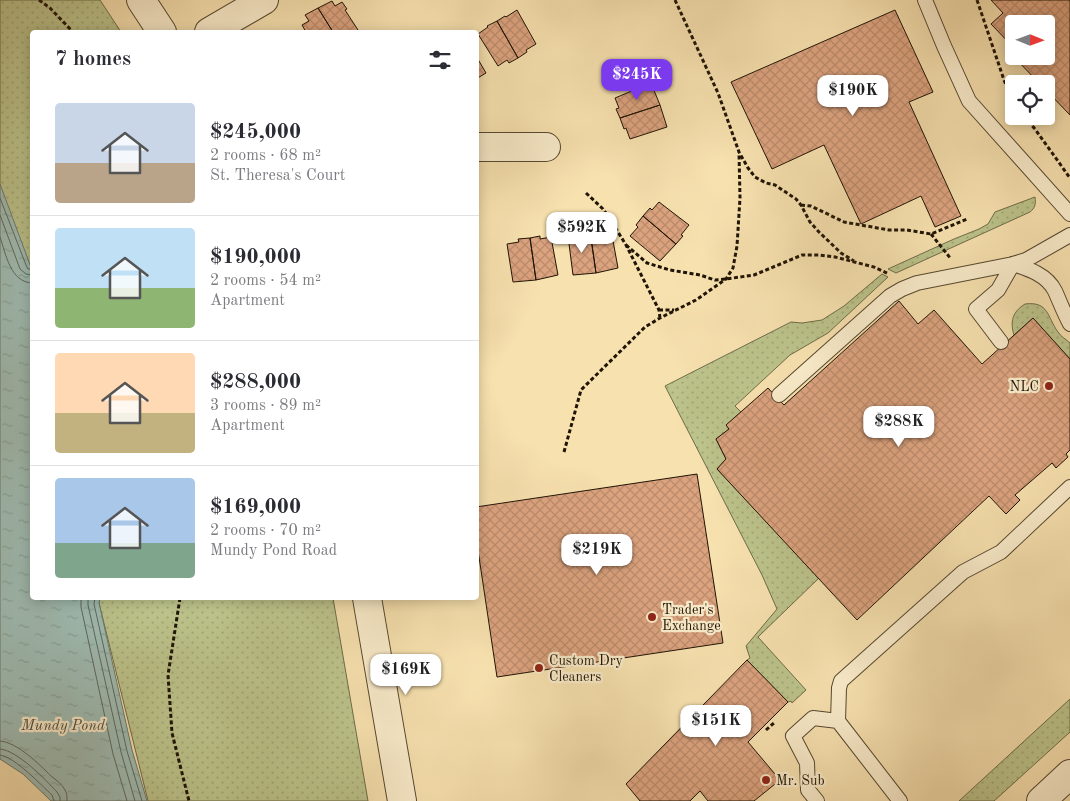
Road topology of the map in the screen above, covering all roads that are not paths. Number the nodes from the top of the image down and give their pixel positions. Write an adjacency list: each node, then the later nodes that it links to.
1 (141, 0): 4 (street)
2 (264, 0): 5 (street)
3 (925, 0): 8 (lane)
4 (161, 30)
5 (212, 30)
6 (479, 147): 7 (street)
7 (546, 147)
8 (1070, 214)
9 (1070, 235): 10 (lane)
10 (1013, 264): 11 (lane); 12 (lane); 13 (lane)
11 (1070, 324)
12 (1001, 342)
13 (779, 395)
14 (1070, 487): 16 (lane)
15 (367, 600): 18 (street)
16 (838, 720): 19 (lane); 20 (lane)
17 (1070, 774): 21 (street)
18 (402, 801)
19 (817, 801)
20 (900, 801)
21 (1041, 801)

